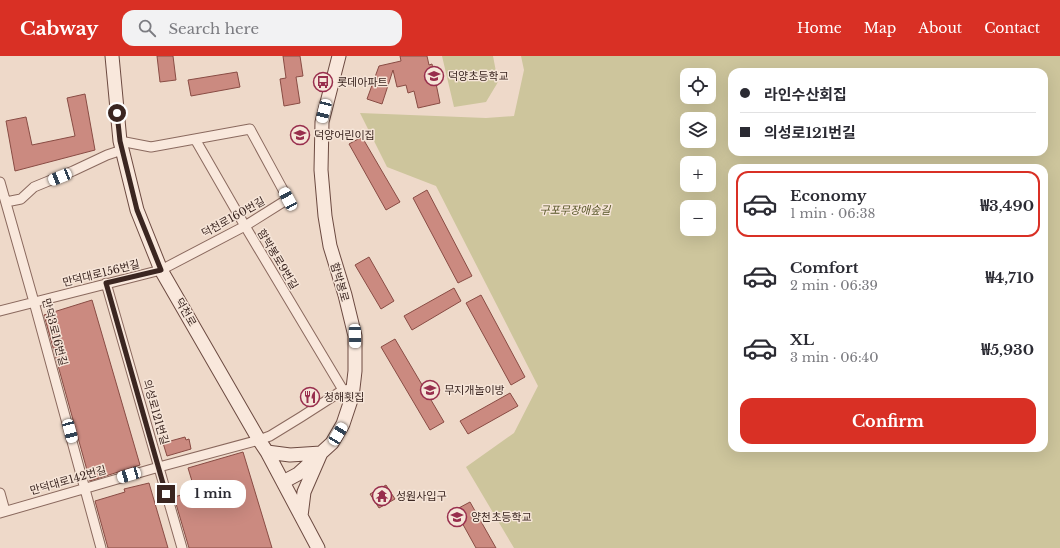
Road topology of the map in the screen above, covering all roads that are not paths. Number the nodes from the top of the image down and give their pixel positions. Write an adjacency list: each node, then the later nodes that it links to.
1 (112, 56): 4 (main road, 덕천로)
2 (339, 56): 12 (main road, 함박봉로)
3 (195, 139): 4 (street); 7 (street, 함박봉로9번길); 7 (street, 덕천로160번길)
4 (121, 146): 6 (street); 8 (main road, 덕천로)
5 (0, 182): 6 (street, 만덕3로16번길)
6 (6, 202): 10 (street, 만덕3로16번길)
7 (245, 226): 8 (street, 덕천로160번길); 12 (street, 함박봉로9번길)
8 (161, 270): 9 (street, 만덕대로156번길); 13 (main road, 덕천로)
9 (106, 283): 10 (street, 만덕대로156번길); 16 (street, 의성로121번길)
10 (34, 302): 11 (street, 만덕대로156번길); 18 (street, 만덕3로16번길)
11 (0, 311)
12 (348, 389): 13 (street, 만덕대로142번길); 15 (main road, 함박봉로)
13 (259, 440): 14 (main road, 덕천로); 16 (street, 만덕대로142번길)
14 (267, 452): 15 (main road); 17 (main road, 덕천로)
15 (321, 453): 17 (main road, 함박봉로); 21 (main road)
16 (159, 466): 18 (street, 만덕대로142번길); 23 (street, 의성로121번길)
17 (283, 482): 21 (main road, 덕천로)
18 (85, 488): 20 (street, 만덕대로142번길); 22 (street, 만덕3로16번길)
19 (0, 493): 20 (street)
20 (2, 512)
21 (301, 516): 24 (main road, 덕천로)
22 (101, 548)
23 (182, 548)
24 (318, 548)

